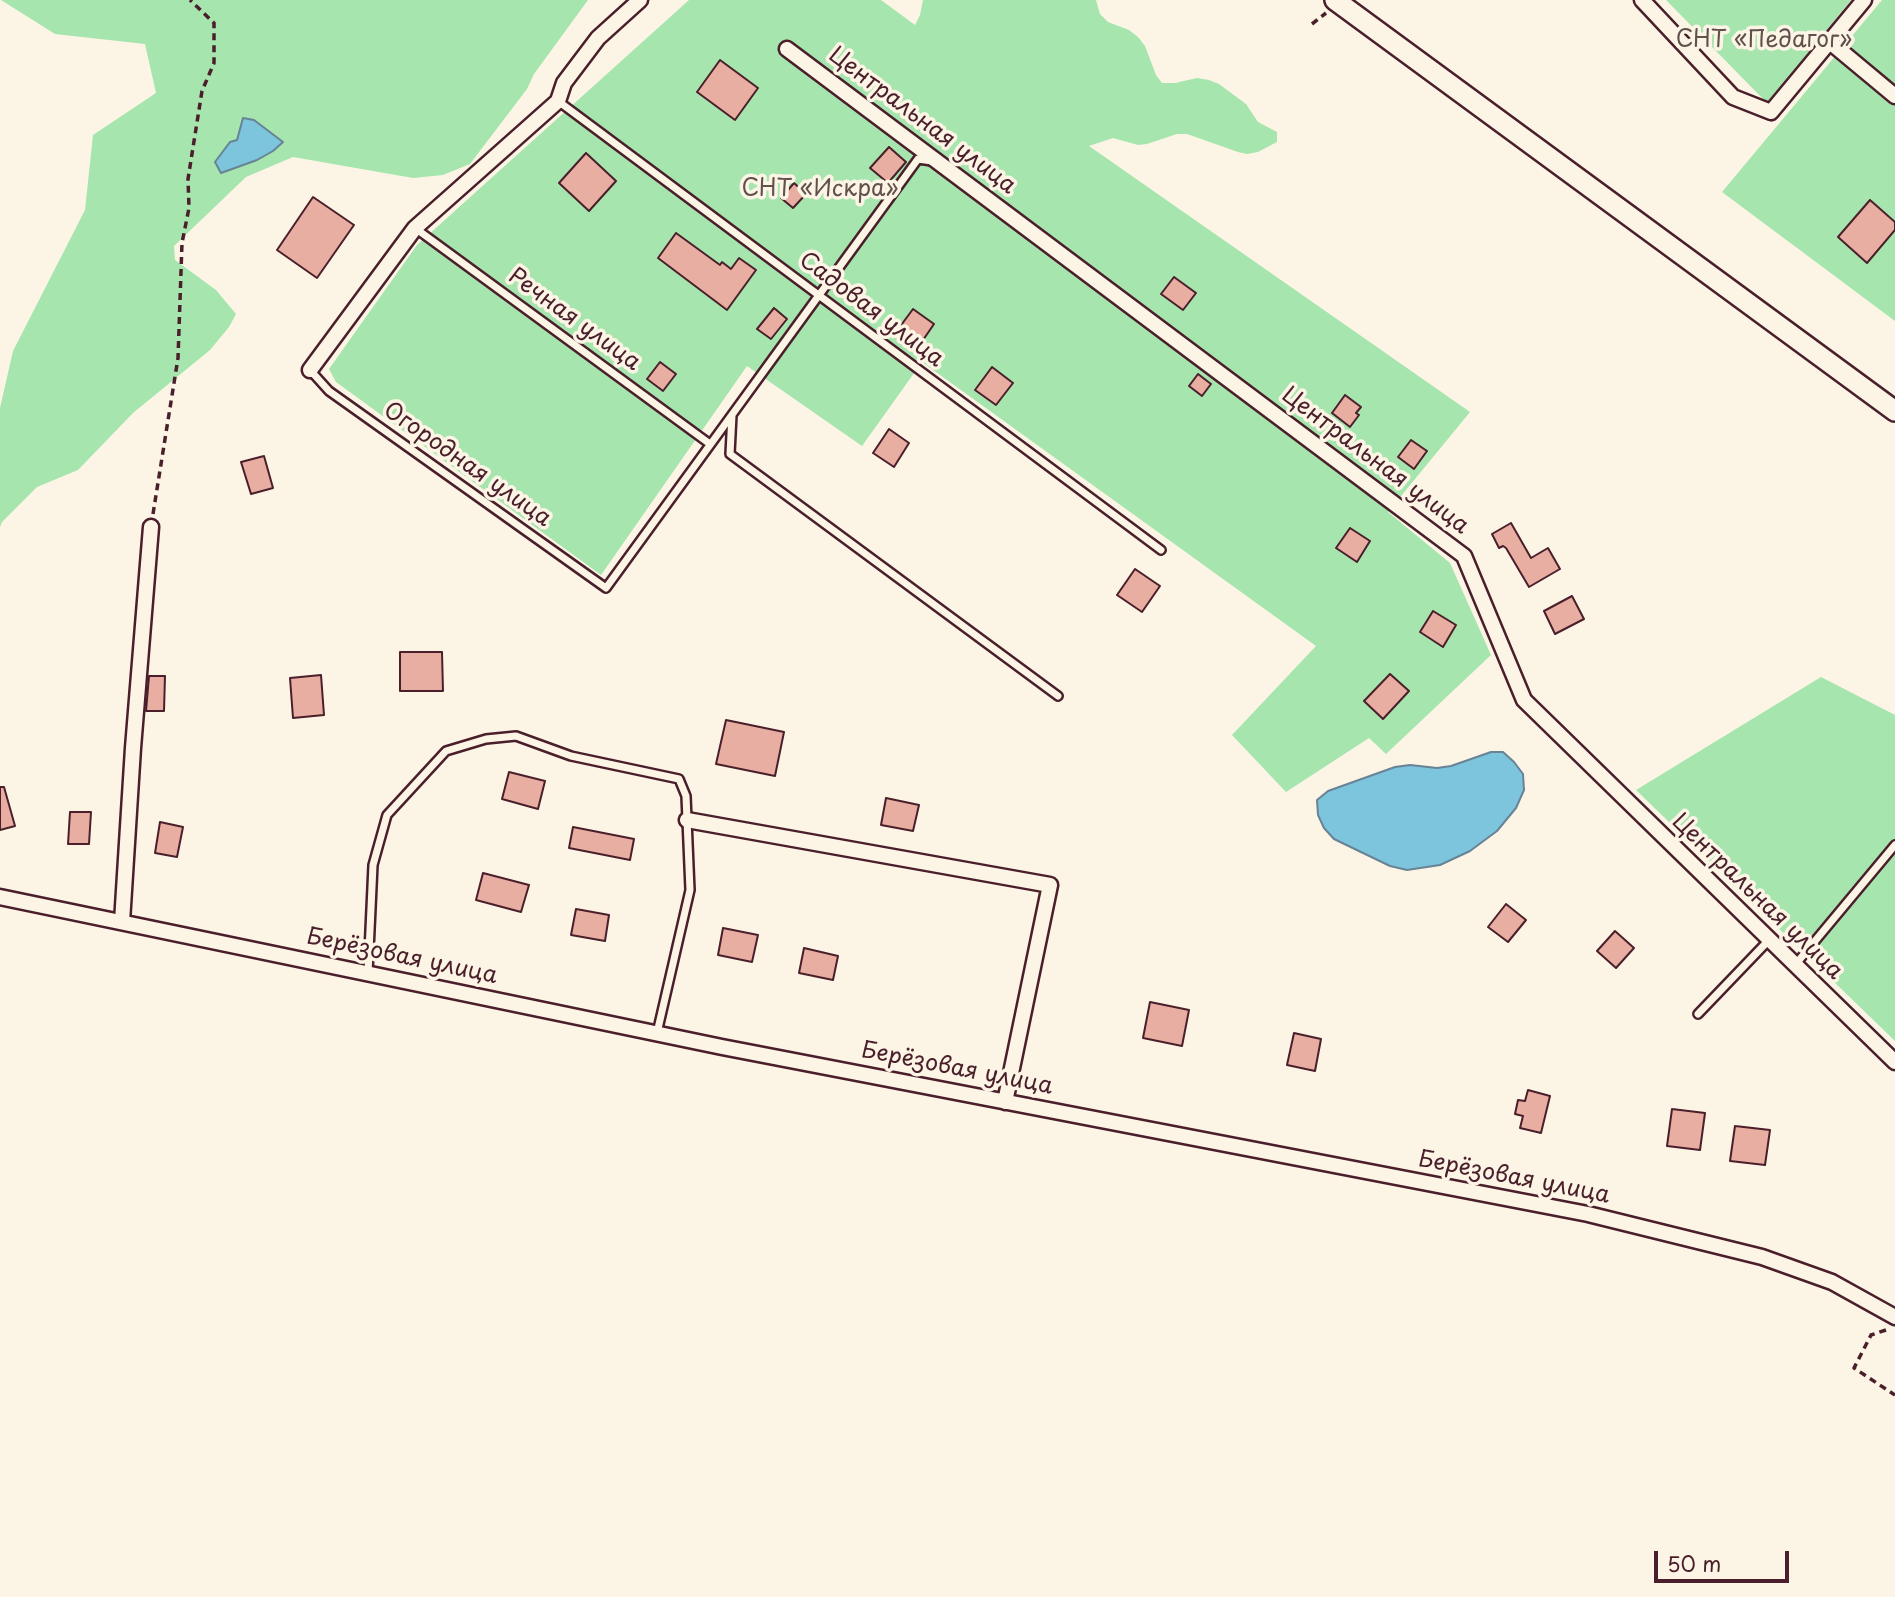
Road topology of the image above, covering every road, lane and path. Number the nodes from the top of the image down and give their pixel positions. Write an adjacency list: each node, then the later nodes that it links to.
1 (190, 0): 17 (path)
2 (640, 0): 9 (street)
3 (1335, 0): 14 (main road)
4 (1642, 0): 6 (street)
5 (1864, 0): 6 (street)
6 (1830, 42): 8 (street)
7 (787, 49): 10 (street, Центральная улица)
8 (1895, 96)
9 (558, 102): 11 (street); 12 (lane, Садовая улица)
10 (937, 161): 12 (lane); 24 (street, Центральная улица)
11 (415, 228): 13 (street); 16 (lane, Речная улица)
12 (819, 295): 15 (lane); 18 (lane, Садовая улица)
13 (310, 370): 16 (lane, Огородная улица)
14 (1895, 411)
15 (732, 415): 16 (lane); 19 (lane)
16 (710, 444)
17 (151, 527): 23 (street)
18 (1161, 550)
19 (1058, 696)
20 (687, 820): 26 (lane); 28 (lane); 30 (street)
21 (1895, 845): 25 (lane)
22 (0, 897): 23 (street, Берёзовая улица)
23 (122, 922): 26 (street, Берёзовая улица)
24 (1769, 940): 25 (street, Центральная улица); 27 (lane)
25 (1795, 965): 29 (street, Центральная улица)
26 (368, 973): 28 (street, Берёзовая улица)
27 (1698, 1014)
28 (657, 1034): 30 (street, Берёзовая улица)
29 (1895, 1062)
30 (1005, 1102): 31 (street, Берёзовая улица)
31 (1895, 1317)
32 (1895, 1327): 33 (path)
33 (1895, 1395)

